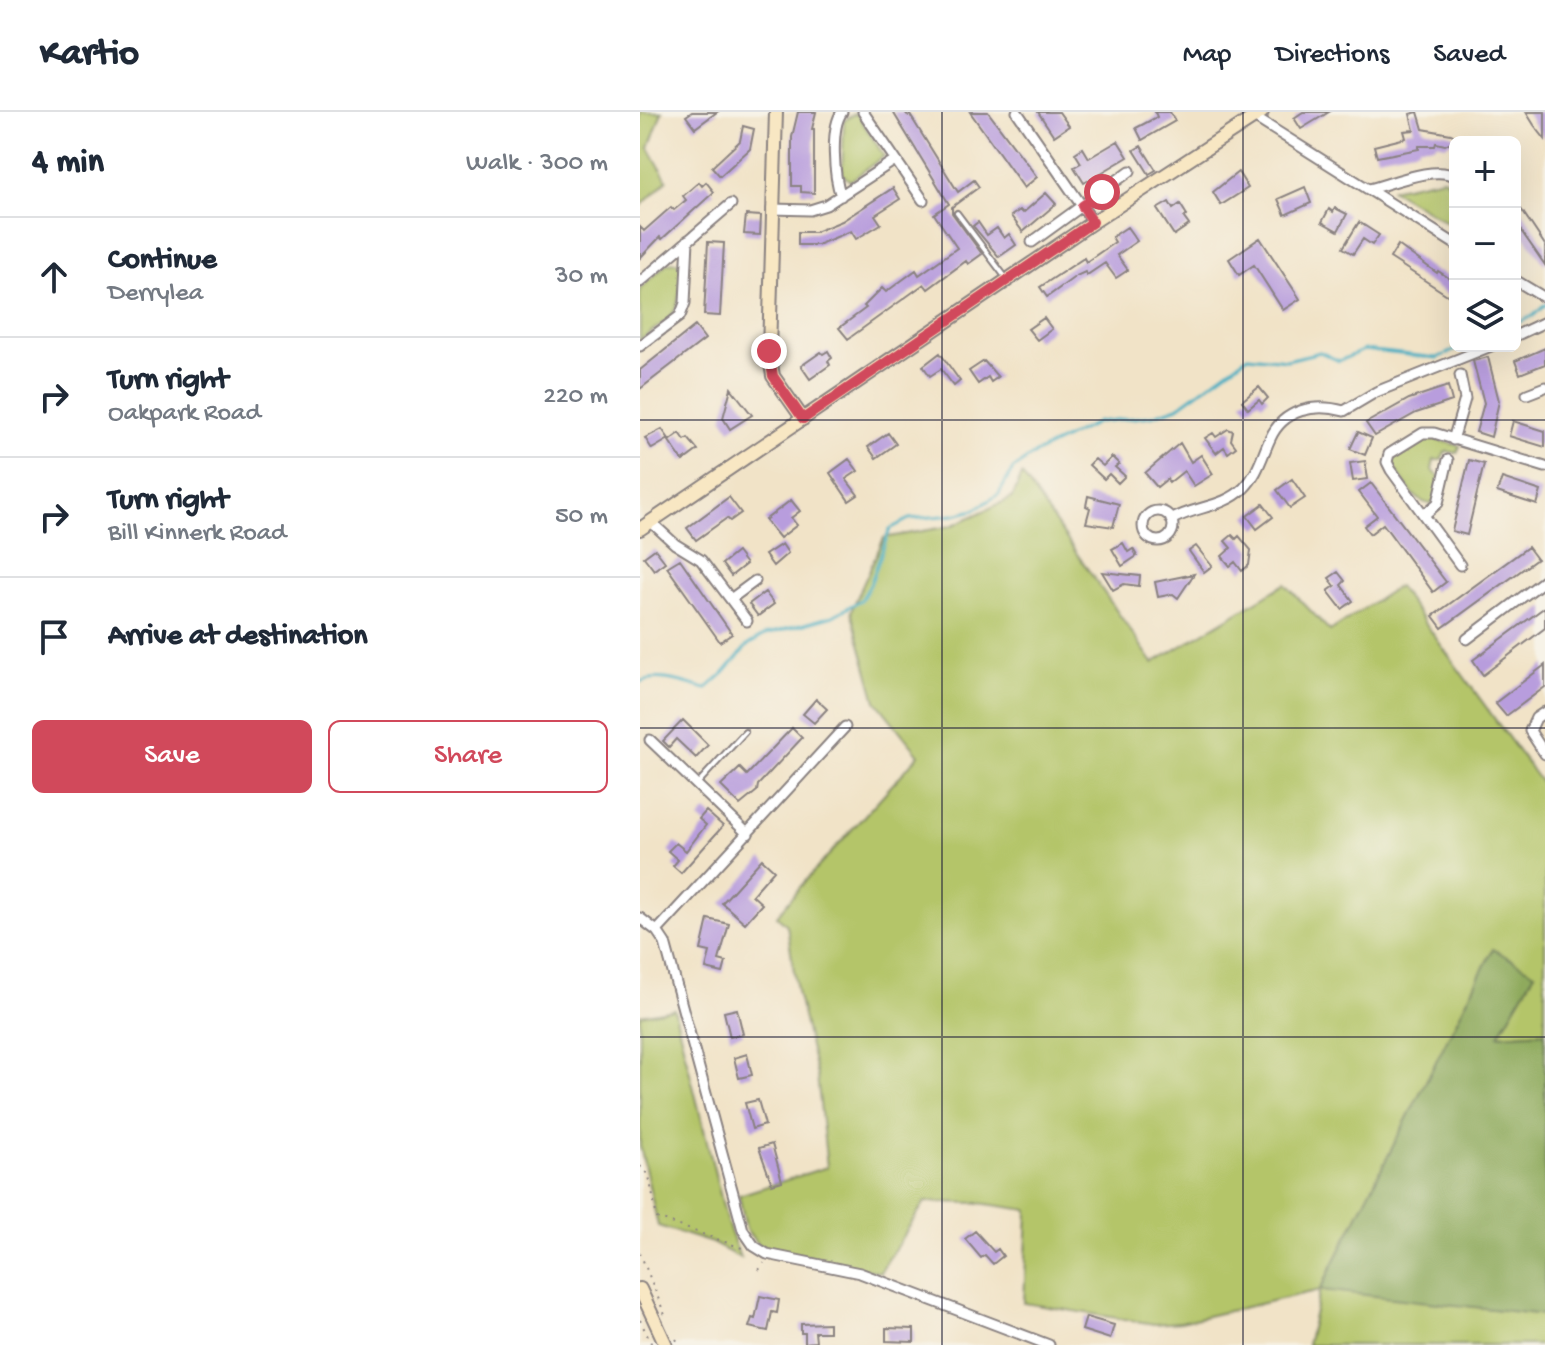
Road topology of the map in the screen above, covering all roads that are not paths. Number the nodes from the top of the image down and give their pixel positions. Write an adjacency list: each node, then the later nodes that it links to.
1 (776, 112): 14 (main road)
2 (842, 112): 10 (street)
3 (863, 112): 6 (street)
4 (1017, 112): 13 (street)
5 (1258, 114): 9 (street); 16 (main road)
6 (895, 160): 10 (street); 11 (street)
7 (1130, 171): 13 (street)
8 (1449, 172): 9 (street)
9 (1369, 189): 18 (street)
10 (841, 196): 14 (street)
11 (923, 200)
12 (731, 204): 17 (street)
13 (1082, 206): 16 (street); 19 (street)
14 (772, 209): 31 (main road)
15 (957, 213): 20 (lane)
16 (1093, 222): 20 (main road)
17 (688, 240): 21 (street); 26 (street)
18 (1449, 240)
19 (1032, 242)
20 (1008, 280): 31 (main road)
21 (640, 282)
22 (1521, 284): 23 (street)
23 (1544, 298)
24 (1545, 322): 25 (street)
25 (1521, 333)
26 (640, 346)
27 (1476, 352): 36 (street)
28 (1460, 375): 32 (street)
29 (1545, 387): 30 (street)
30 (1527, 394)
31 (803, 419): 37 (main road)
32 (1453, 440): 34 (street); 35 (street)
33 (1448, 460): 35 (street)
34 (1545, 467)
35 (1424, 515): 38 (street)
36 (1171, 520)
37 (646, 525): 41 (street)
38 (1460, 565)
39 (1545, 580): 43 (street)
40 (755, 581): 41 (street)
41 (732, 598): 42 (street)
42 (747, 621)
43 (1467, 639)
44 (1545, 712): 48 (street)
45 (845, 727): 50 (street)
46 (745, 732): 49 (lane)
47 (650, 740): 49 (street)
48 (1545, 754)
49 (697, 785): 50 (street)
50 (748, 834): 52 (street)
51 (640, 918): 52 (street)
52 (657, 931): 55 (street)
53 (640, 1289): 54 (main road)
54 (669, 1340)
55 (1049, 1345)

